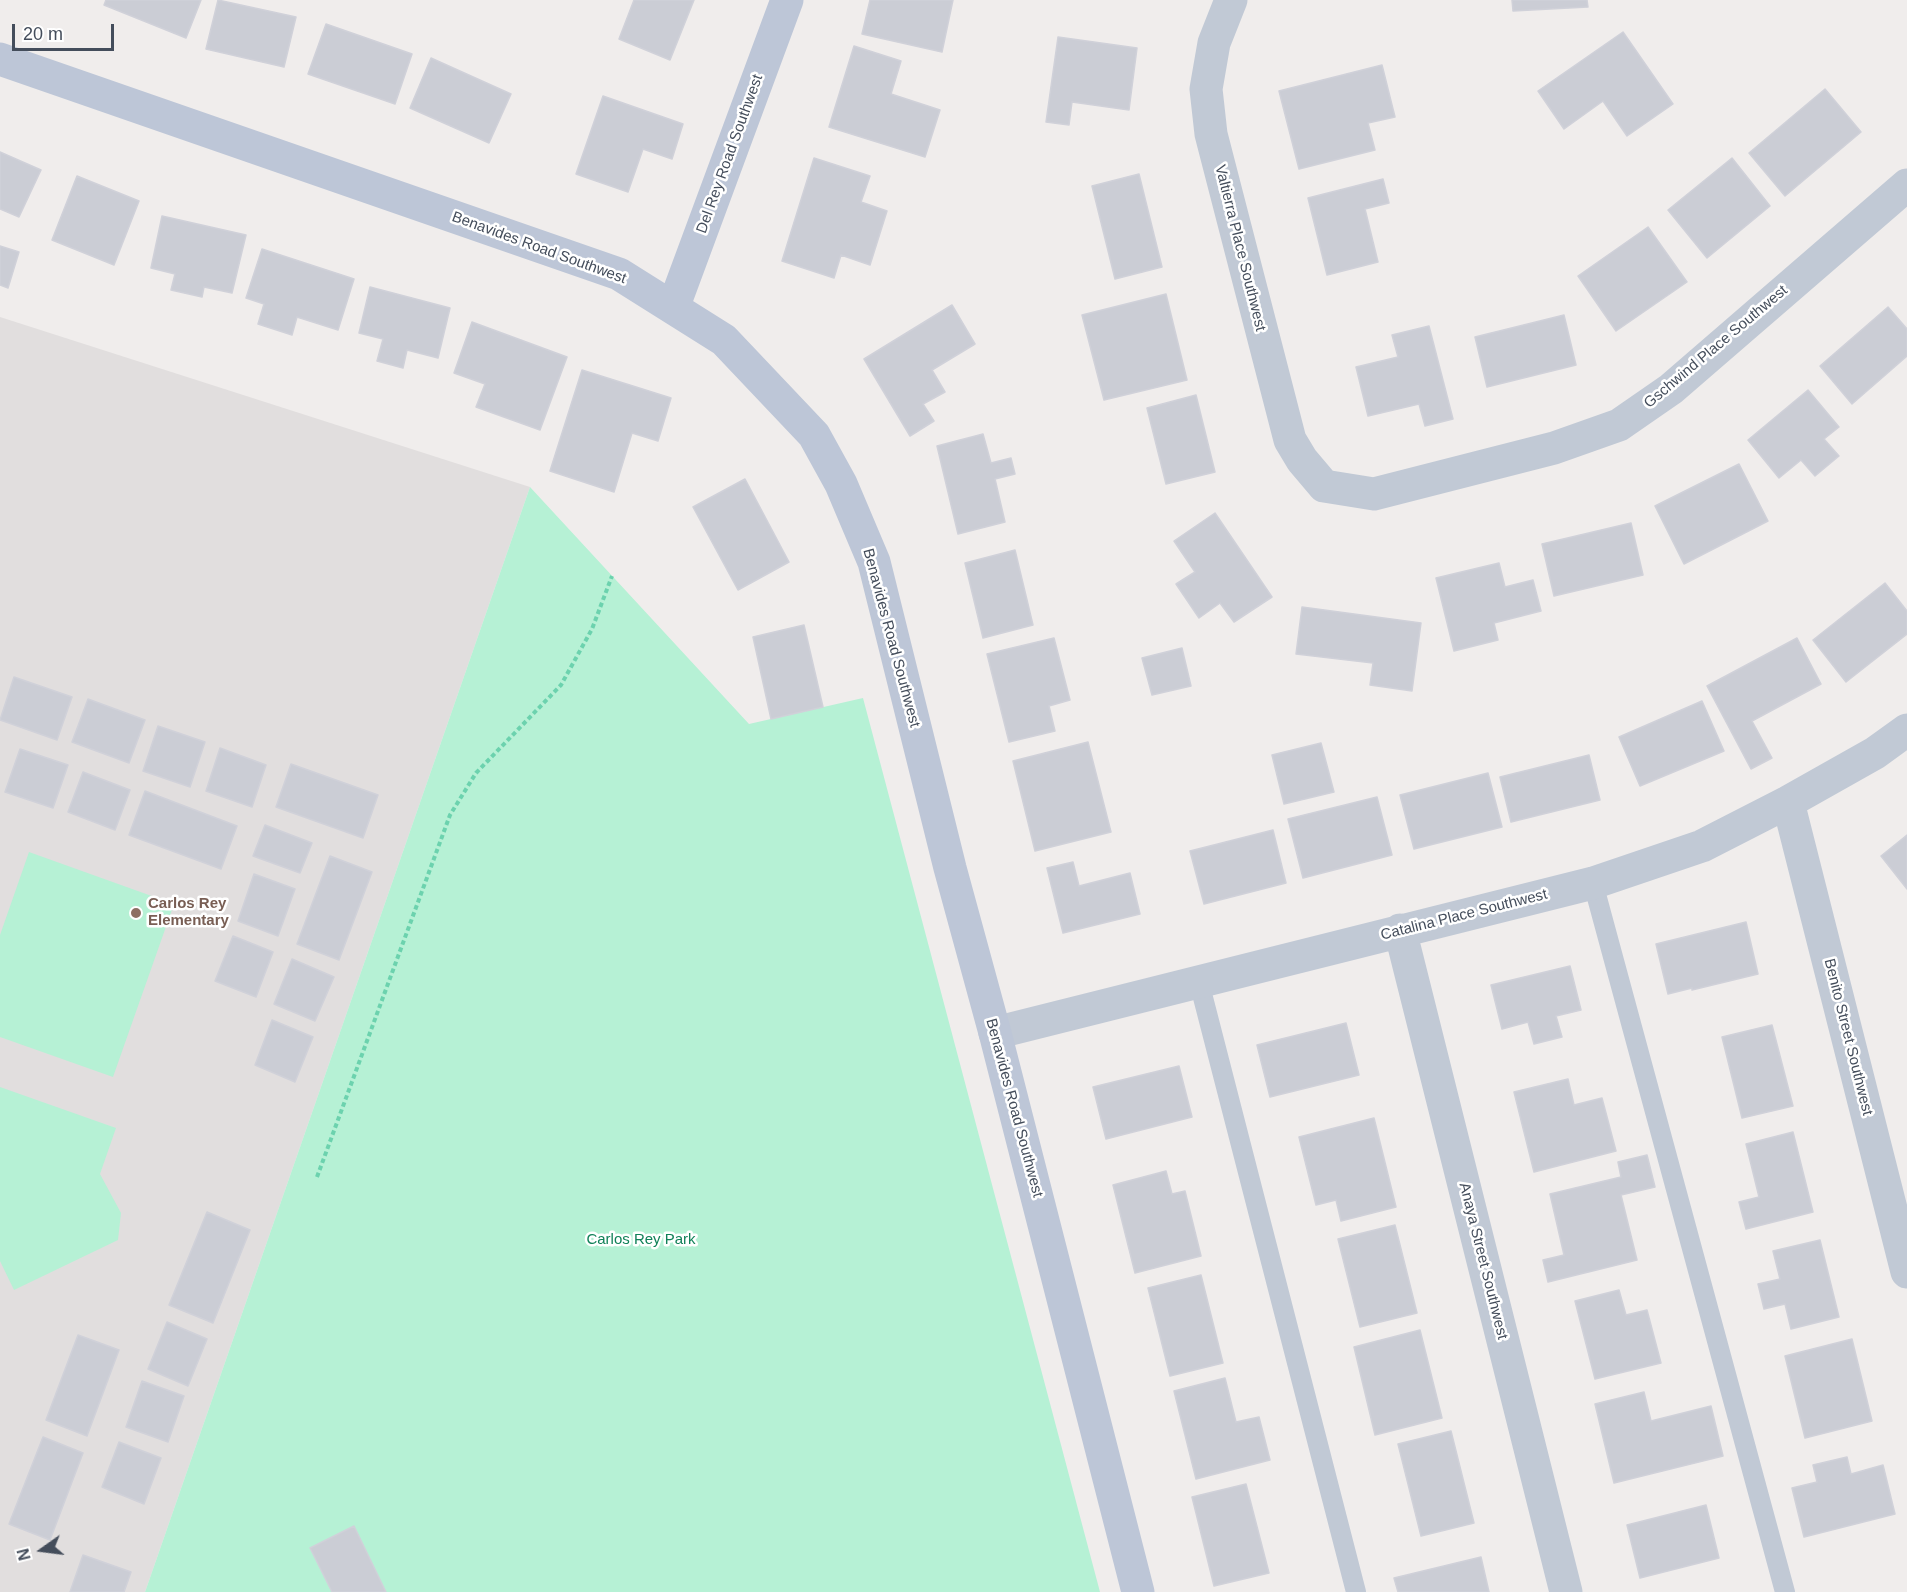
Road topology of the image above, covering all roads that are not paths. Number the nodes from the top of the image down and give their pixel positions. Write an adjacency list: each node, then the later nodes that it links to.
1 (787, 0): 5 (street, Del Rey Road Southwest)
2 (1231, 0): 6 (street, Valtierra Place Southwest)
3 (0, 59): 5 (street, Benavides Road Southwest)
4 (1907, 186): 6 (street, Gschwind Place Southwest)
5 (673, 308): 12 (street, Benavides Road Southwest)
6 (1324, 486)
7 (1907, 730): 8 (street, Catalina Place Southwest)
8 (1788, 802): 9 (street, Catalina Place Southwest); 13 (street, Benito Street Southwest)
9 (1593, 883): 10 (street, Catalina Place Southwest); 17 (lane)
10 (1400, 930): 11 (street, Catalina Place Southwest); 16 (street, Anaya Street Southwest)
11 (1199, 982): 12 (street, Catalina Place Southwest); 15 (lane)
12 (995, 1033): 14 (street, Benavides Road Southwest)
13 (1907, 1272)
14 (1138, 1592)
15 (1356, 1592)
16 (1566, 1592)
17 (1785, 1592)

